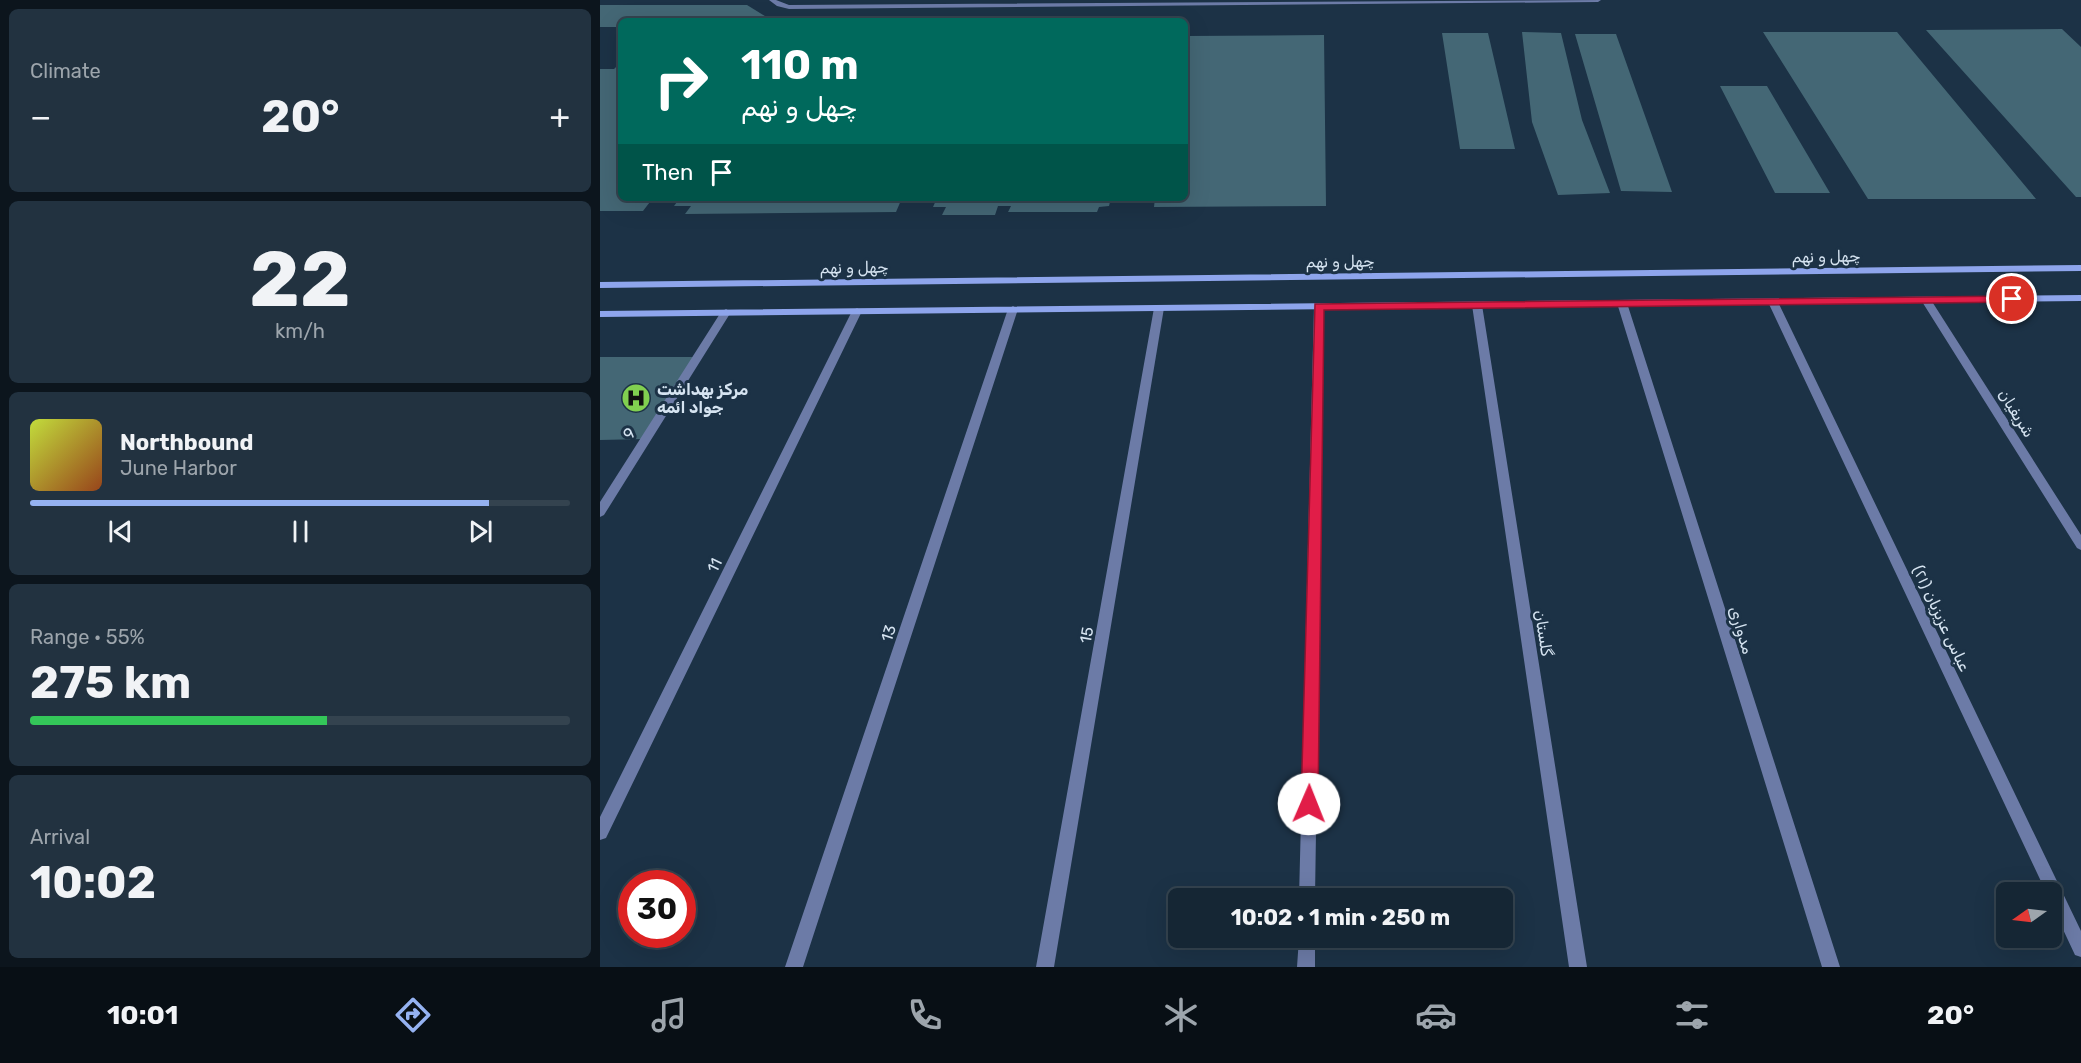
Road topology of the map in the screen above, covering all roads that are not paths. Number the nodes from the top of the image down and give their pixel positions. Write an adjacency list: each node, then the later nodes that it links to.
1 (772, 0): 2 (street)
2 (1598, 0)
3 (2081, 268): 4 (street, چهل و نهم)
4 (600, 285)
5 (1926, 300): 6 (street); 7 (street); 17 (street, شریفیان)
6 (2079, 300)
7 (1773, 302): 8 (street); 21 (street, عباس عزیزیان (۲۱))
8 (1622, 303): 9 (street); 26 (street, مدواری)
9 (1477, 305): 10 (street); 25 (street, گلستان)
10 (1319, 306): 11 (street); 19 (street)
11 (1159, 308): 12 (street); 23 (street, 15)
12 (1013, 309): 13 (street); 22 (street, 13)
13 (857, 311): 14 (street); 18 (street, 11)
14 (726, 312): 15 (street); 16 (street, 9)
15 (600, 314)
16 (600, 512)
17 (2081, 545)
18 (600, 833)
19 (1308, 888)
20 (1307, 948): 24 (street)
21 (2081, 949)
22 (794, 967)
23 (1046, 967)
24 (1306, 967)
25 (1578, 967)
26 (1831, 967)

